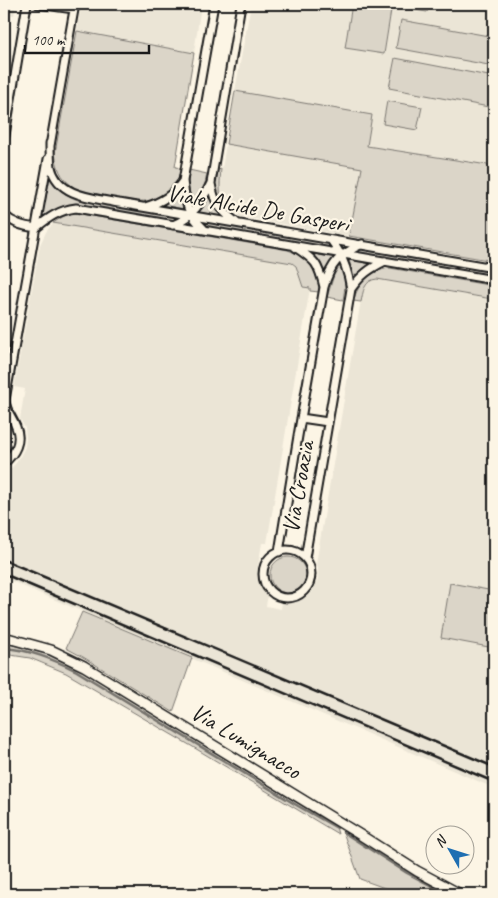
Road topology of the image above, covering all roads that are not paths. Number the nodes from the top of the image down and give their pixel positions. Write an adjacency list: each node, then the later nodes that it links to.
1 (27, 4): 6 (street)
2 (38, 4): 5 (street)
3 (214, 4): 8 (street)
4 (242, 4): 9 (street)
5 (75, 7): 7 (street)
6 (4, 142)
7 (50, 143): 10 (street, Viale Alcide De Gasperi); 15 (street)
8 (183, 181): 10 (street); 11 (street)
9 (210, 183): 11 (street); 13 (street)
10 (143, 208): 11 (street, Viale Alcide De Gasperi)
11 (190, 215): 13 (street, Viale Alcide De Gasperi); 14 (street); 16 (street)
12 (5, 218): 15 (street)
13 (238, 223): 17 (street, Viale Alcide De Gasperi)
14 (173, 225): 15 (street, Viale Alcide De Gasperi); 16 (street, Viale Alcide De Gasperi)
15 (36, 228): 28 (street)
16 (204, 230): 19 (street, Viale Alcide De Gasperi)
17 (332, 240): 18 (street, Viale Alcide De Gasperi); 20 (street, Via Croazia)
18 (362, 244): 20 (street, Via Croazia); 22 (street, Viale Alcide De Gasperi)
19 (291, 245): 20 (street, Viale Alcide De Gasperi); 24 (street, Via Croazia)
20 (342, 254): 21 (street, Viale Alcide De Gasperi); 24 (street, Via Croazia); 25 (street, Via Croazia)
21 (385, 261): 23 (street, Viale Alcide De Gasperi); 25 (street)
22 (494, 268)
23 (494, 280)
24 (324, 287): 26 (street, Via Croazia)
25 (351, 289): 27 (street, Via Croazia)
26 (301, 418): 27 (street, Via Croazia); 29 (street, Via Croazia)
27 (328, 422): 30 (street, Via Croazia)
28 (4, 463)
29 (279, 552): 30 (street, Via Croazia); 30 (street, Via Croazia)
30 (305, 558)
31 (4, 638): 32 (main road, Via Lumignacco)
32 (460, 894)

